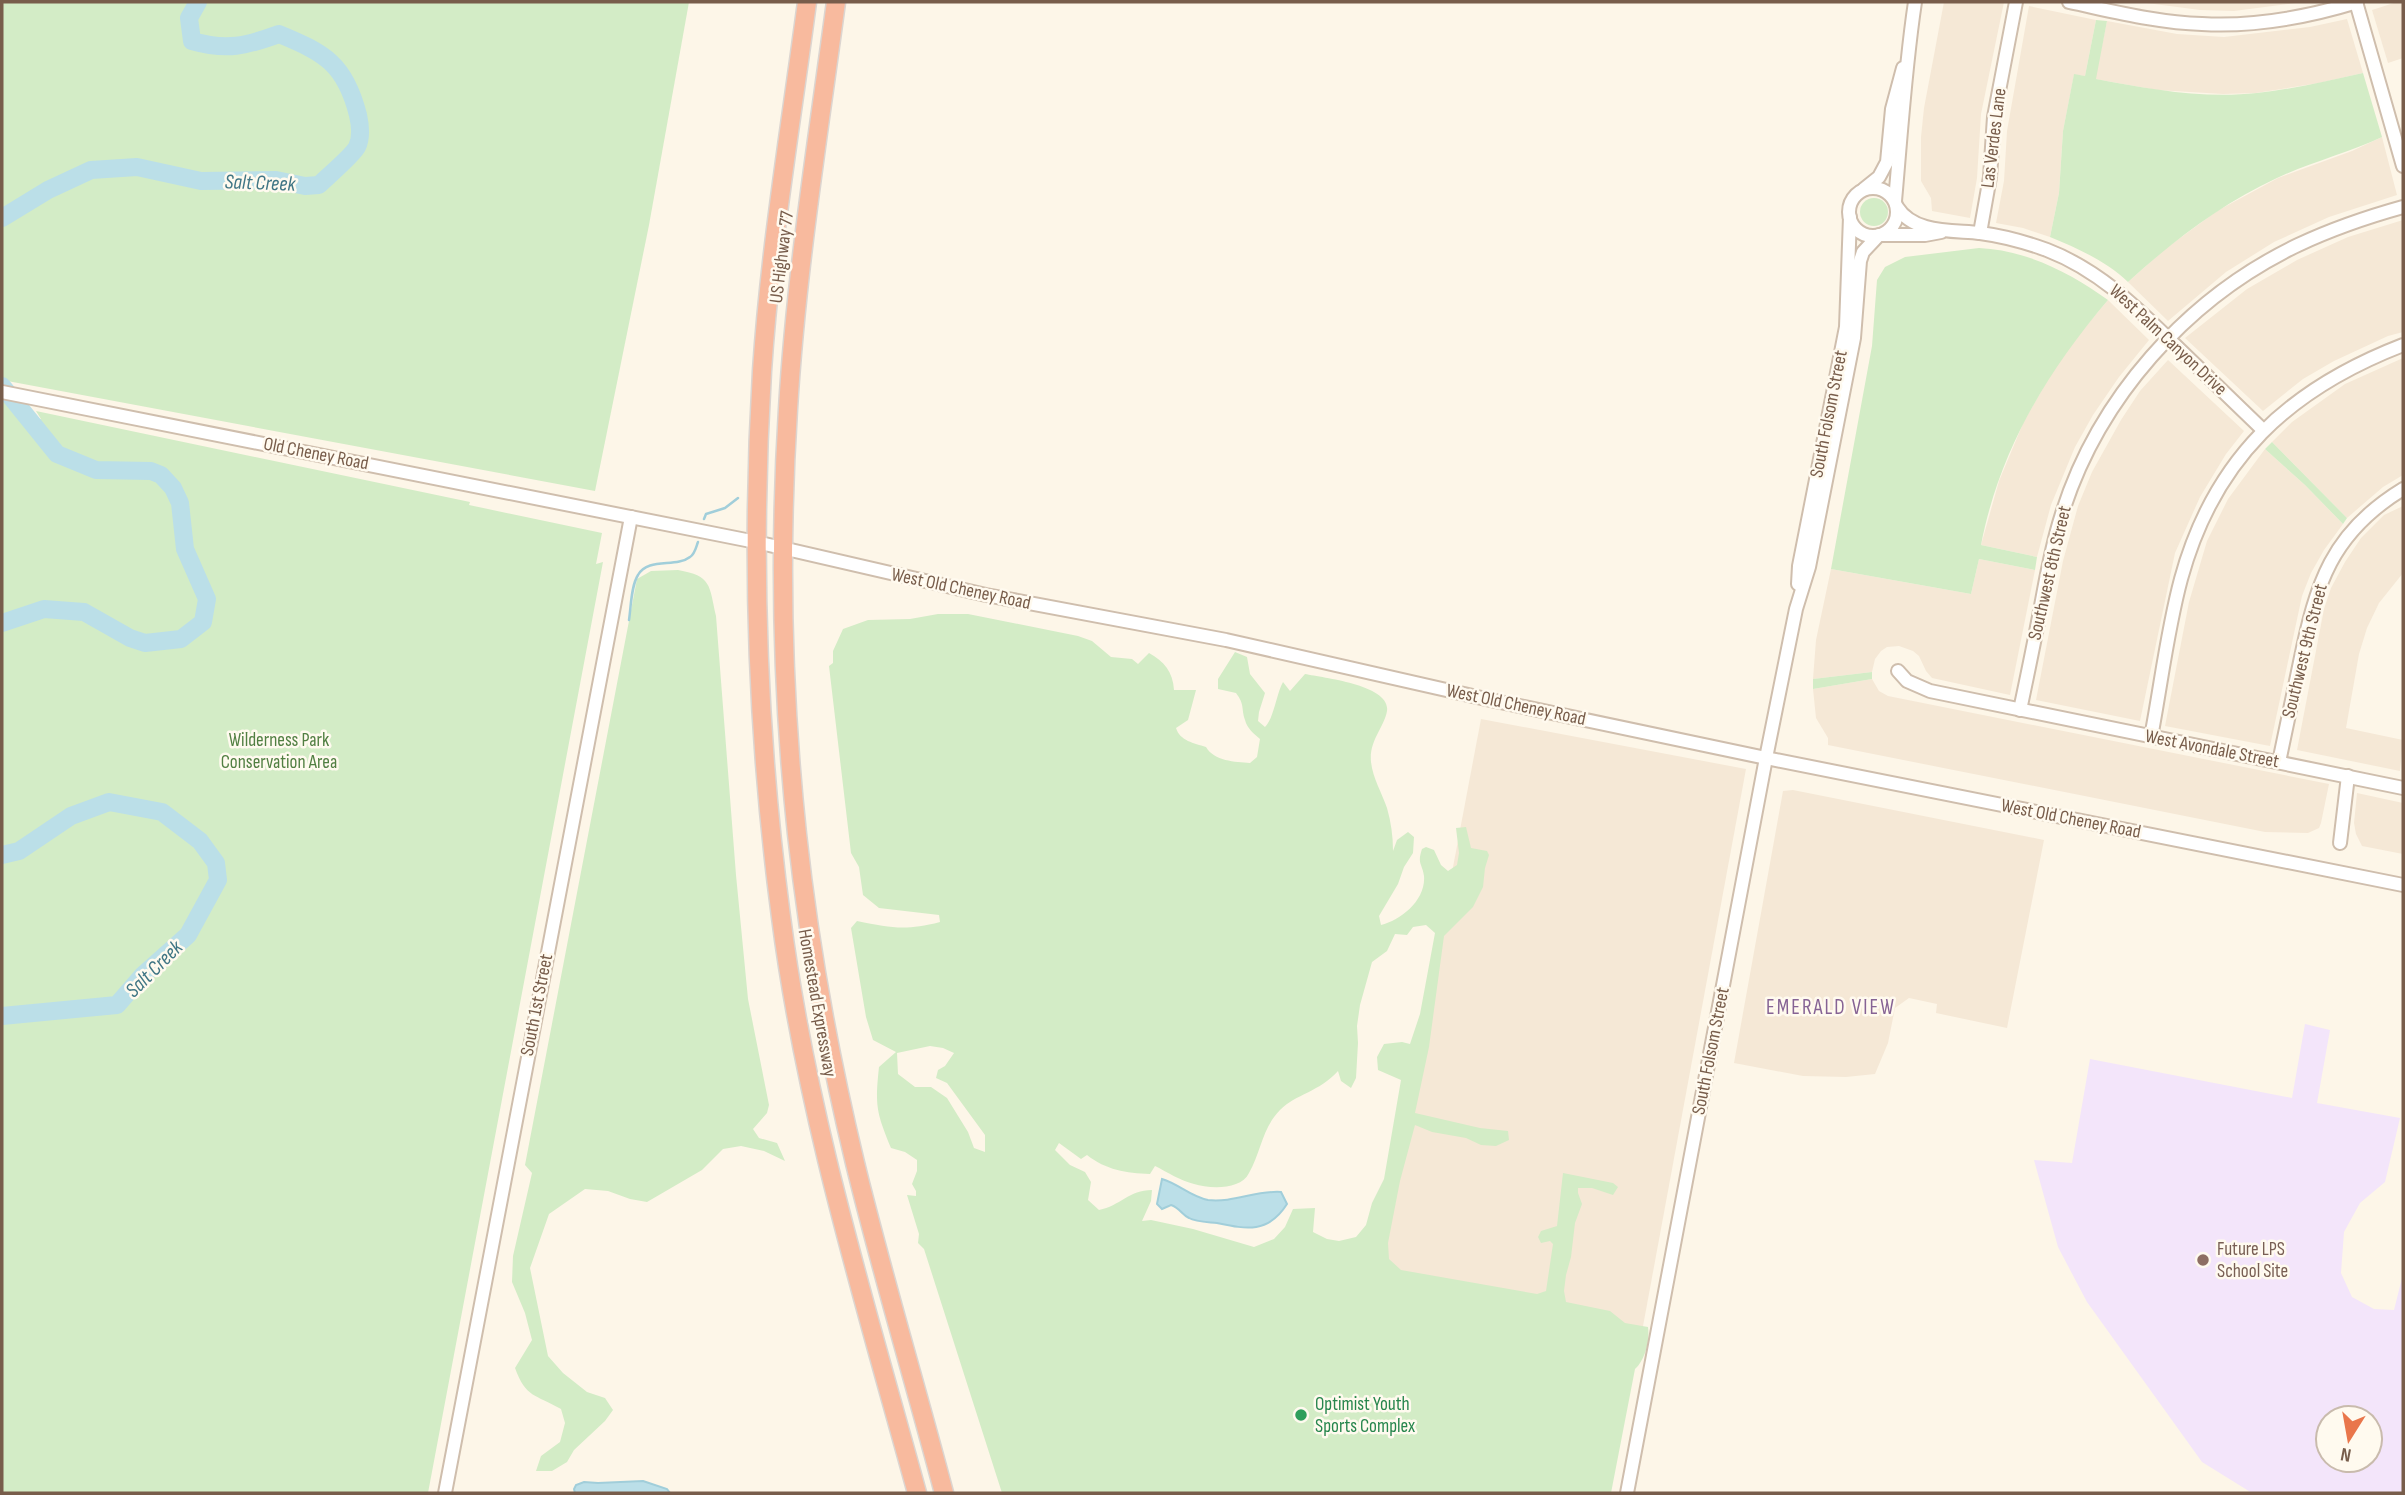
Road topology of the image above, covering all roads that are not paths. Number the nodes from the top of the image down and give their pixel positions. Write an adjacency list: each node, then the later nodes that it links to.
1 (807, 2): 21 (highway, US Highway 77)
2 (836, 2): 23 (highway, US Highway 77)
3 (1915, 2): 7 (street)
4 (2017, 2): 14 (street, Las Verdes Lane)
5 (2069, 2): 6 (street)
6 (2356, 2): 8 (street)
7 (1906, 58): 9 (street); 10 (street)
8 (2403, 166)
9 (1863, 190): 10 (street); 12 (street)
10 (1896, 204): 13 (street, West Palm Canyon Drive); 15 (street)
11 (2403, 207): 16 (street, Southwest 8th Street)
12 (1850, 218): 15 (street); 26 (street, South Folsom Street)
13 (1945, 231): 14 (street, West Palm Canyon Drive); 15 (street, West Palm Canyon Drive)
14 (1980, 233): 16 (street, West Palm Canyon Drive)
15 (1880, 235): 26 (street, South Folsom Street)
16 (2168, 338): 19 (street, West Palm Canyon Drive); 28 (street, Southwest 8th Street)
17 (2403, 345): 19 (street)
18 (2, 393): 22 (street, Old Cheney Road)
19 (2263, 430): 29 (street)
20 (2403, 489): 31 (street, Southwest 9th Street)
21 (758, 508): 24 (highway, Homestead Expressway)
22 (631, 516): 24 (street, West Old Cheney Road); 36 (street, South 1st Street)
23 (785, 518): 25 (highway, Homestead Expressway)
24 (756, 542): 25 (street, West Old Cheney Road); 37 (highway, Homestead Expressway)
25 (783, 549): 30 (street, West Old Cheney Road); 38 (highway, Homestead Expressway)
26 (1796, 609): 30 (street, South Folsom Street)
27 (1898, 671): 28 (street, West Avondale Street)
28 (2020, 710): 29 (street, West Avondale Street)
29 (2151, 737): 31 (street, West Avondale Street)
30 (1766, 758): 35 (street, West Old Cheney Road); 39 (street, South Folsom Street)
31 (2279, 762): 32 (street, West Avondale Street)
32 (2348, 776): 33 (street, West Avondale Street); 34 (street)
33 (2403, 788)
34 (2340, 843)
35 (2403, 885)
36 (444, 1493)
37 (917, 1493)
38 (944, 1493)
39 (1627, 1493)

